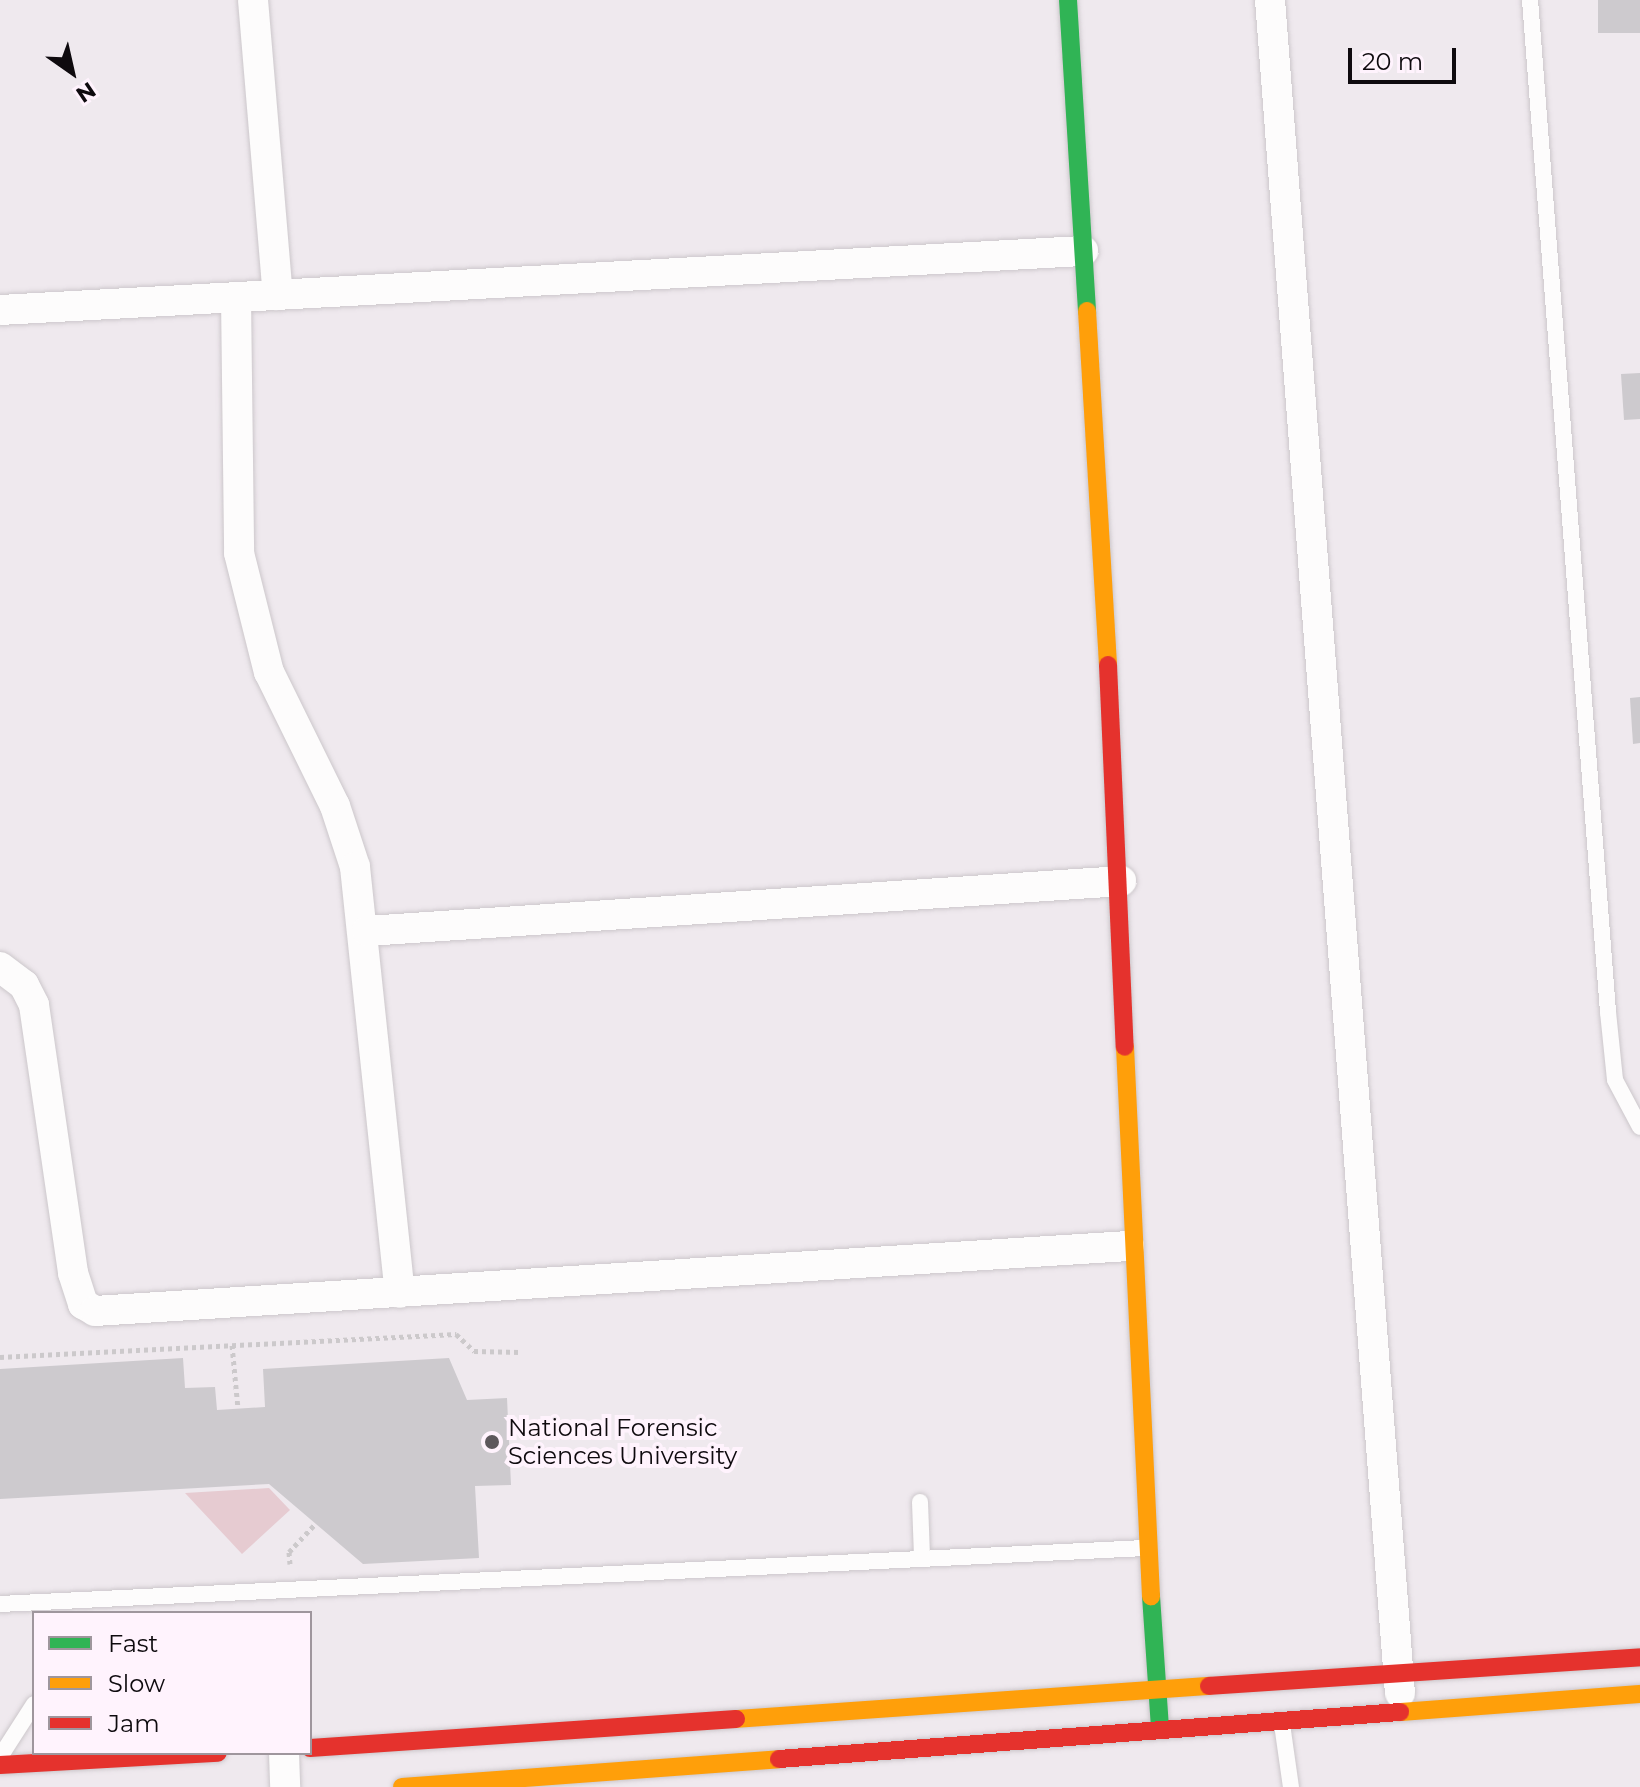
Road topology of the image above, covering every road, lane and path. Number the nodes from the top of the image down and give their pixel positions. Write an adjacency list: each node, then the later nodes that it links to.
1 (253, 0): 6 (street)
2 (1068, 0): 5 (street)
3 (1270, 0): 27 (street)
4 (1530, 0): 12 (lane)
5 (1083, 251): 6 (street); 9 (street)
6 (278, 295): 7 (street)
7 (236, 297): 8 (street); 10 (street)
8 (0, 310)
9 (1121, 881): 10 (street); 13 (street)
10 (367, 931): 14 (street)
11 (0, 967): 14 (street)
12 (1640, 1127)
13 (1129, 1246): 14 (street); 21 (street)
14 (400, 1293)
15 (232, 1345): 16 (path); 17 (path); 18 (path)
16 (520, 1352)
17 (0, 1357)
18 (238, 1409)
19 (920, 1502): 22 (lane)
20 (316, 1523): 23 (path)
21 (1148, 1548): 22 (lane); 29 (street)
22 (922, 1556): 25 (lane)
23 (290, 1568)
24 (0, 1604): 25 (lane)
25 (82, 1606)
26 (1640, 1657): 27 (street)
27 (1399, 1675): 28 (street); 32 (street)
28 (1280, 1683): 29 (street); 33 (lane)
29 (1157, 1691): 34 (street); 35 (street)
30 (1640, 1694): 32 (street)
31 (32, 1707): 38 (lane)
32 (1402, 1710): 33 (street)
33 (1282, 1719): 34 (street); 42 (lane)
34 (1160, 1729): 41 (street)
35 (312, 1748)
36 (182, 1755): 39 (street)
37 (284, 1755): 40 (street)
38 (0, 1757)
39 (0, 1765)
40 (285, 1787)
41 (402, 1787)
42 (1291, 1787)

